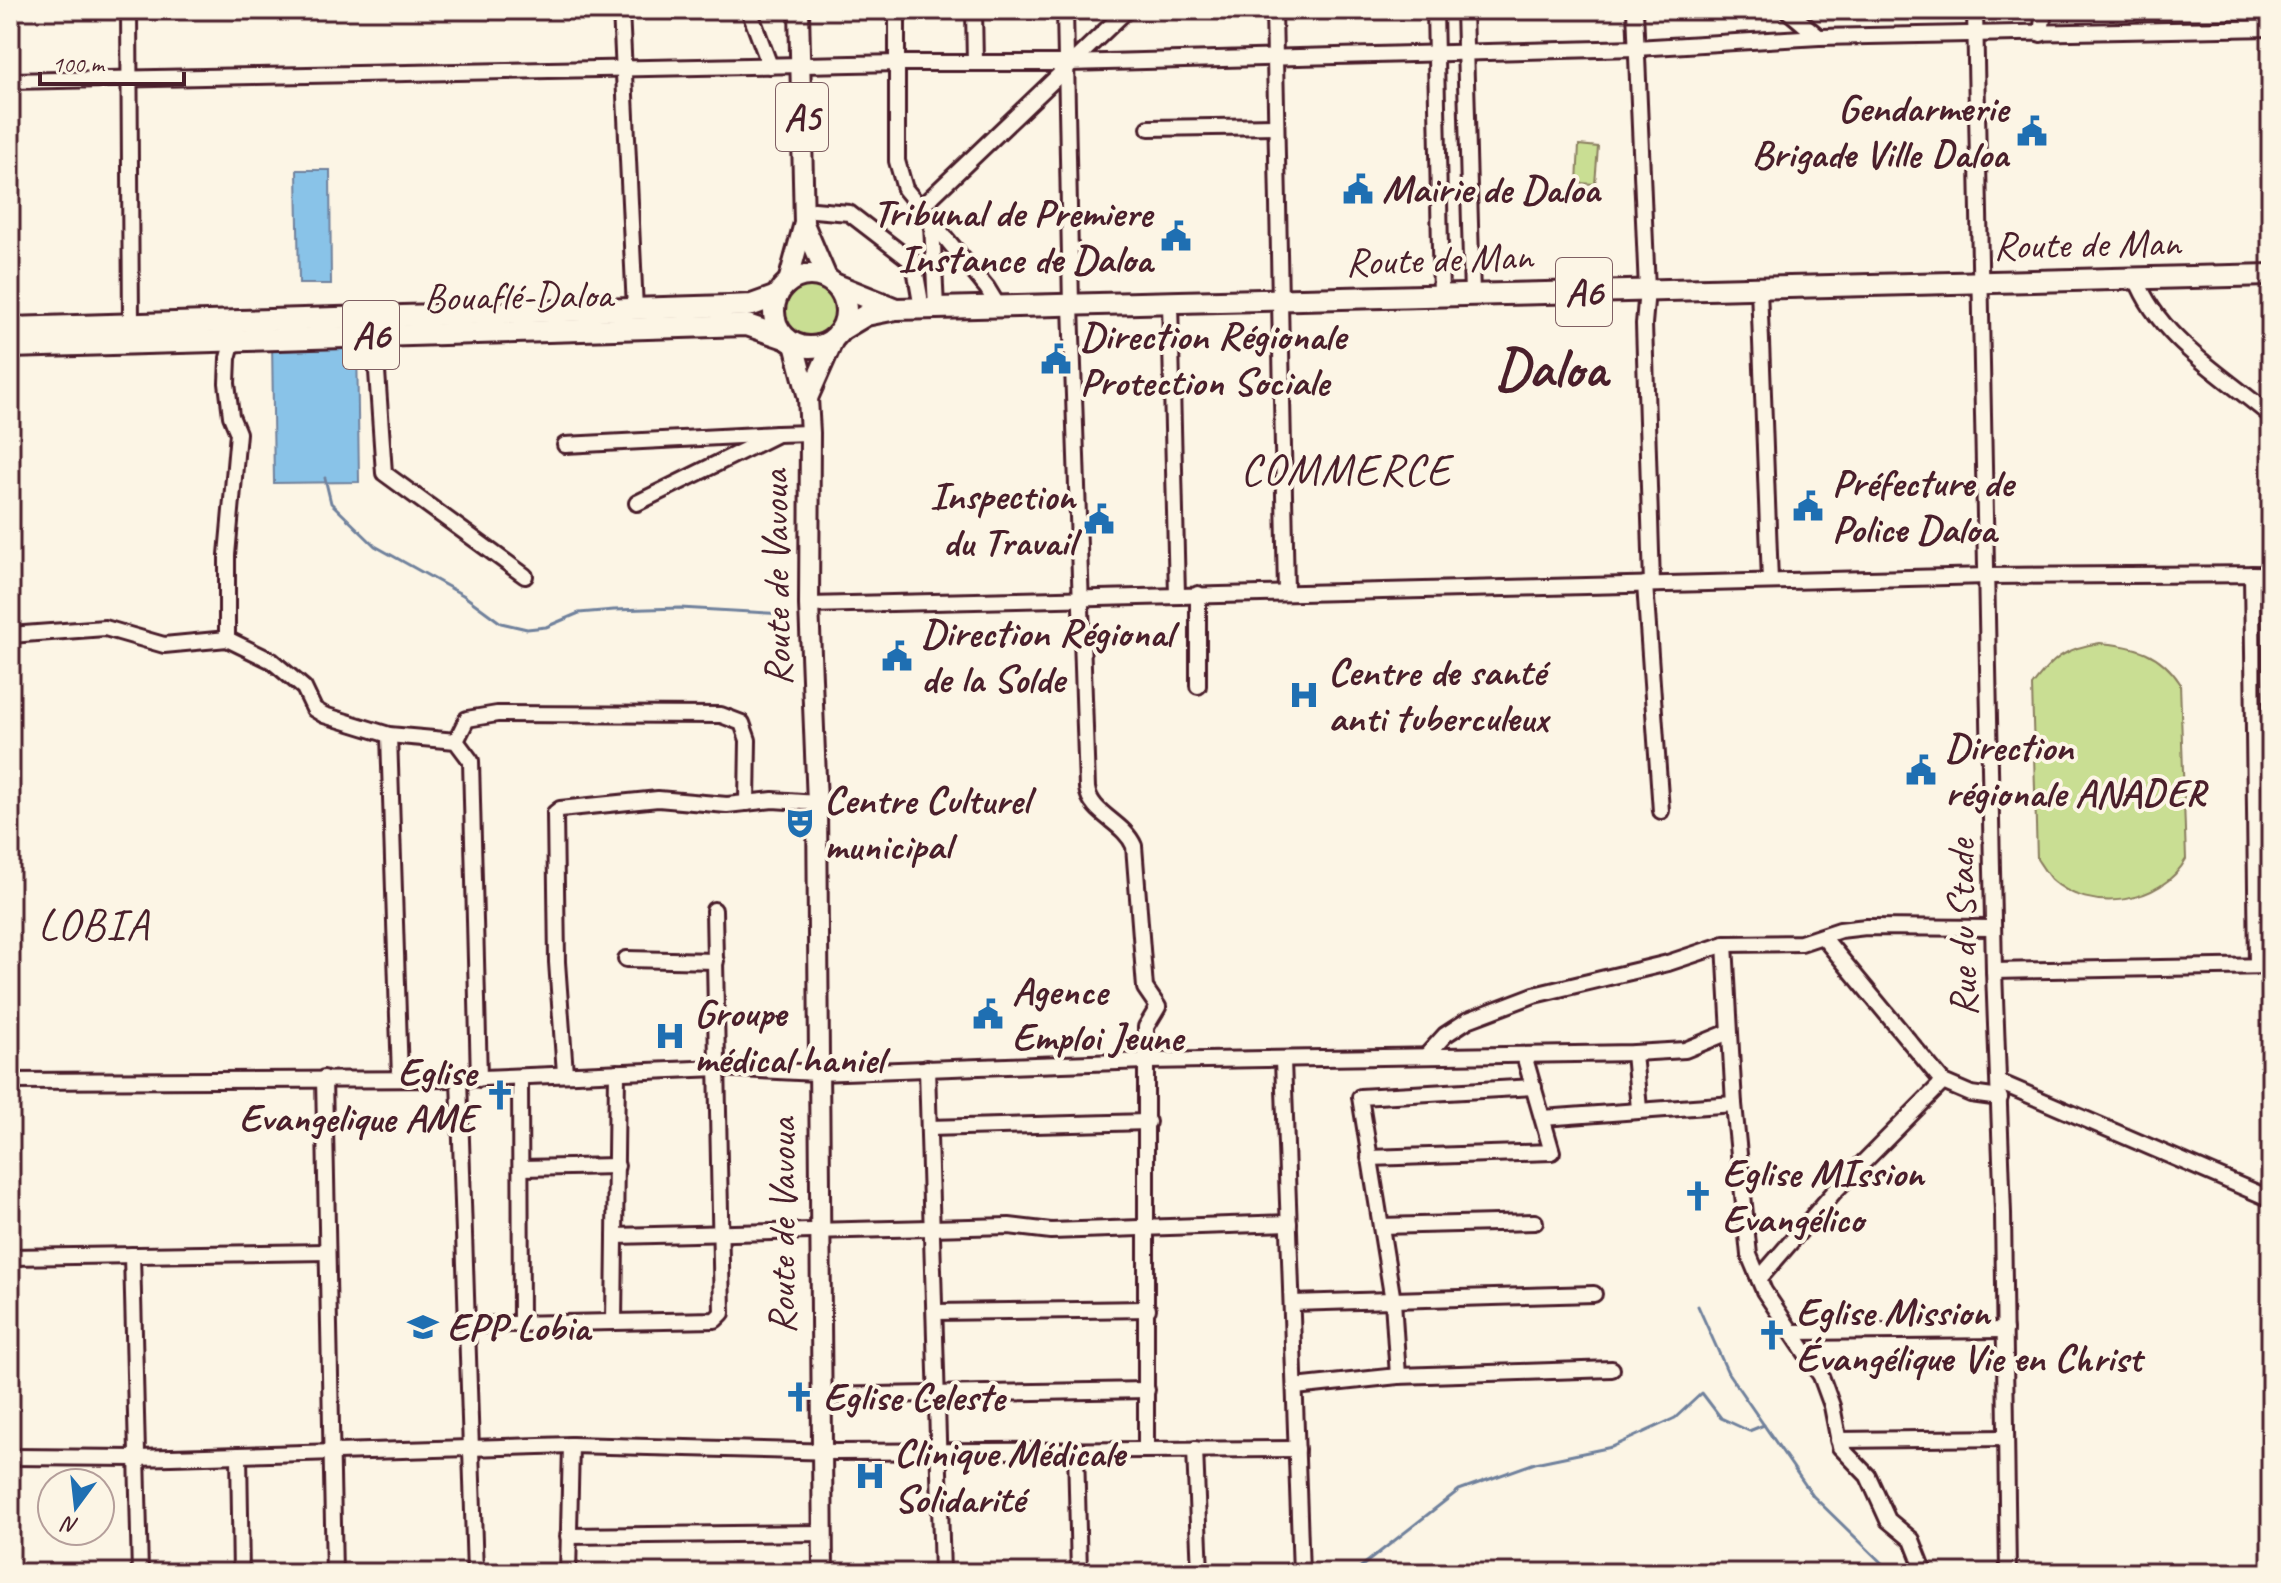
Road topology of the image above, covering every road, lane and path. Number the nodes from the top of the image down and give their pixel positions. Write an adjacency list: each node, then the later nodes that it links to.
1 (129, 10): 32 (street)
2 (621, 10): 31 (street)
3 (749, 10): 30 (street)
4 (799, 10): 29 (main road, A5)
5 (897, 10): 26 (street)
6 (974, 10): 27 (street)
7 (1065, 10): 28 (street)
8 (1127, 10): 28 (street)
9 (1274, 10): 25 (street)
10 (1435, 10): 24 (street)
11 (1464, 10): 23 (street)
12 (1635, 10): 22 (street)
13 (1787, 10): 21 (street)
14 (1975, 10): 20 (street, Rue du Stade)
15 (2044, 10): 19 (street)
16 (2229, 10): 17 (street)
17 (2229, 28): 18 (street); 19 (street)
18 (2271, 28)
19 (2041, 34): 20 (street)
20 (1976, 35): 21 (street); 42 (street, Rue du Stade)
21 (1819, 37): 22 (street)
22 (1636, 48): 23 (street); 45 (street)
23 (1465, 52): 24 (street); 46 (street)
24 (1436, 53): 25 (street); 47 (street)
25 (1275, 57): 28 (street); 34 (street)
26 (900, 63): 27 (street); 29 (street); 36 (street)
27 (975, 63): 28 (street)
28 (1068, 63): 36 (street); 51 (street)
29 (800, 65): 30 (street); 37 (main road, A5)
30 (770, 66): 31 (street)
31 (622, 71): 32 (street); 53 (street)
32 (128, 79): 33 (street); 55 (street)
33 (10, 81)
34 (1276, 126): 35 (street); 49 (street)
35 (1149, 128)
36 (920, 208): 38 (street)
37 (809, 216): 41 (main road, A5); 44 (main road, A5); 48 (street)
38 (932, 223): 48 (street); 52 (street)
39 (2271, 275): 40 (highway, Route de Man / A6)
40 (2136, 278): 42 (highway, Route de Man / A6); 63 (street)
41 (831, 282): 44 (highway); 54 (highway, A6); 59 (highway)
42 (1980, 282): 43 (highway, Route de Man / A6); 71 (street, Rue du Stade)
43 (1759, 288): 45 (highway, Route de Man / A6); 72 (street)
44 (782, 289): 53 (highway, Bouaflé-Daloa / A6); 60 (highway)
45 (1647, 290): 46 (highway, Route de Man / A6); 73 (street)
46 (1472, 295): 47 (highway, Route de Man / A6)
47 (1441, 296): 49 (highway, Route de Man / A6)
48 (931, 300): 52 (highway, Route de Man / A6); 54 (highway, Route de Man / A6)
49 (1279, 300): 50 (highway, Route de Man / A6); 74 (street)
50 (1170, 302): 51 (highway, Route de Man / A6); 76 (street)
51 (1071, 305): 52 (highway, Route de Man / A6); 77 (street)
52 (998, 306)
53 (635, 309): 56 (highway, Bouaflé-Daloa / A6)
54 (896, 309): 59 (highway, A6)
55 (131, 324): 57 (highway, Bouaflé-Daloa / A6); 58 (highway, Bouaflé-Daloa / A6)
56 (373, 326): 58 (highway, Bouaflé-Daloa / A6); 60 (highway, Bouaflé-Daloa / A6); 70 (street)
57 (10, 328)
58 (235, 330): 61 (highway, Bouaflé-Daloa / A6); 80 (street)
59 (837, 334): 60 (highway); 62 (main road)
60 (789, 341): 62 (main road, Route de Vavoua)
61 (10, 347)
62 (808, 398): 64 (main road, Route de Vavoua)
63 (2271, 416)
64 (810, 433): 65 (street); 78 (main road, Route de Vavoua)
65 (777, 434): 66 (street); 67 (street)
66 (565, 445)
67 (637, 503)
68 (2252, 574): 69 (street); 71 (street); 93 (street)
69 (2271, 574)
70 (525, 576)
71 (1988, 576): 72 (street); 88 (street, Rue du Stade)
72 (1770, 581): 73 (street)
73 (1649, 584): 74 (street); 86 (street)
74 (1286, 592): 75 (street)
75 (1198, 594): 76 (street); 81 (street)
76 (1177, 595): 77 (street)
77 (1080, 597): 78 (street); 100 (street)
78 (809, 605): 85 (main road, Route de Vavoua)
79 (10, 635): 80 (street)
80 (227, 639): 82 (street)
81 (1198, 686)
82 (389, 735): 83 (street); 108 (street)
83 (456, 741): 84 (street); 110 (street)
84 (747, 803): 85 (street); 104 (street)
85 (817, 803): 105 (main road, Route de Vavoua)
86 (1661, 811)
87 (714, 910): 92 (street)
88 (1993, 928): 89 (street); 94 (street, Rue du Stade)
89 (1823, 937): 90 (street); 112 (street)
90 (1725, 944): 95 (street); 98 (street)
91 (626, 959): 92 (street)
92 (716, 961): 101 (street)
93 (2264, 966): 94 (street)
94 (1994, 971): 113 (street, Rue du Stade)
95 (1729, 1032): 96 (street); 116 (street)
96 (1634, 1053): 97 (street); 117 (street)
97 (1524, 1055): 98 (street); 114 (street)
98 (1426, 1056): 99 (street)
99 (1283, 1060): 100 (street); 126 (street)
100 (1146, 1061): 102 (street); 119 (street)
101 (719, 1068): 103 (street); 105 (street); 131 (street)
102 (927, 1068): 105 (street); 120 (street)
103 (617, 1072): 104 (street); 122 (street)
104 (565, 1073): 106 (street)
105 (817, 1073): 129 (main road, Route de Vavoua)
106 (520, 1077): 110 (street); 123 (street)
107 (324, 1078): 108 (street); 111 (street); 133 (street)
108 (400, 1078): 109 (street)
109 (459, 1079): 110 (street); 144 (street)
110 (479, 1079)
111 (10, 1081)
112 (1943, 1082): 115 (street); 136 (street)
113 (1999, 1082): 115 (street, Rue du Stade); 124 (street)
114 (1534, 1087): 118 (street); 121 (street)
115 (2000, 1098): 145 (street, Rue du Stade)
116 (1734, 1104): 117 (street); 136 (street)
117 (1639, 1109): 118 (street)
118 (1543, 1118): 121 (street)
119 (1148, 1122): 120 (street); 130 (street)
120 (929, 1128): 128 (street)
121 (1369, 1158): 127 (street)
122 (617, 1166): 123 (street); 132 (street)
123 (521, 1168): 143 (street)
124 (2271, 1199)
125 (1535, 1222): 127 (street)
126 (1289, 1223): 130 (street); 139 (street)
127 (1381, 1226): 138 (street)
128 (932, 1228): 129 (street); 130 (street); 141 (street)
129 (818, 1229): 131 (street); 152 (main road, Route de Vavoua)
130 (1149, 1230): 140 (street)
131 (720, 1231): 132 (street); 142 (street)
132 (615, 1236): 142 (street)
133 (327, 1252): 134 (street); 162 (street)
134 (132, 1255): 135 (street); 166 (street)
135 (10, 1257)
136 (1759, 1279): 146 (street)
137 (1594, 1294): 138 (street)
138 (1393, 1301): 139 (street); 148 (street)
139 (1292, 1303): 149 (street)
140 (1148, 1309): 141 (street); 150 (street)
141 (935, 1312): 151 (street)
142 (614, 1322): 143 (street)
143 (521, 1324): 144 (street)
144 (468, 1325): 156 (street)
145 (2005, 1330): 146 (street); 153 (street, Rue du Stade)
146 (1792, 1332): 154 (street)
147 (1612, 1369): 148 (street)
148 (1398, 1376): 149 (street)
149 (1295, 1387): 161 (street)
150 (1147, 1390): 151 (street); 159 (street)
151 (937, 1394): 152 (street); 157 (street)
152 (819, 1396): 163 (main road, Route de Vavoua)
153 (2006, 1438): 154 (street); 180 (street, Rue du Stade)
154 (1838, 1440): 179 (street)
155 (571, 1445): 156 (street); 163 (street); 168 (street)
156 (471, 1447): 162 (street); 172 (street)
157 (939, 1449): 158 (street); 163 (street); 175 (street)
158 (1076, 1449): 159 (street); 176 (street)
159 (1146, 1449): 160 (street)
160 (1195, 1449): 161 (street); 177 (street)
161 (1297, 1449): 178 (street)
162 (332, 1451): 164 (street); 171 (street)
163 (819, 1451): 167 (main road, Route de Vavoua)
164 (239, 1455): 166 (street); 170 (street)
165 (10, 1457): 166 (street)
166 (137, 1458): 169 (street)
167 (824, 1533): 168 (street); 174 (main road, Route de Vavoua)
168 (568, 1536): 173 (street)
169 (140, 1573)
170 (241, 1573)
171 (334, 1573)
172 (475, 1573)
173 (568, 1573)
174 (823, 1573)
175 (942, 1573)
176 (1079, 1573)
177 (1200, 1573)
178 (1301, 1573)
179 (1925, 1573)
180 (2008, 1573)

